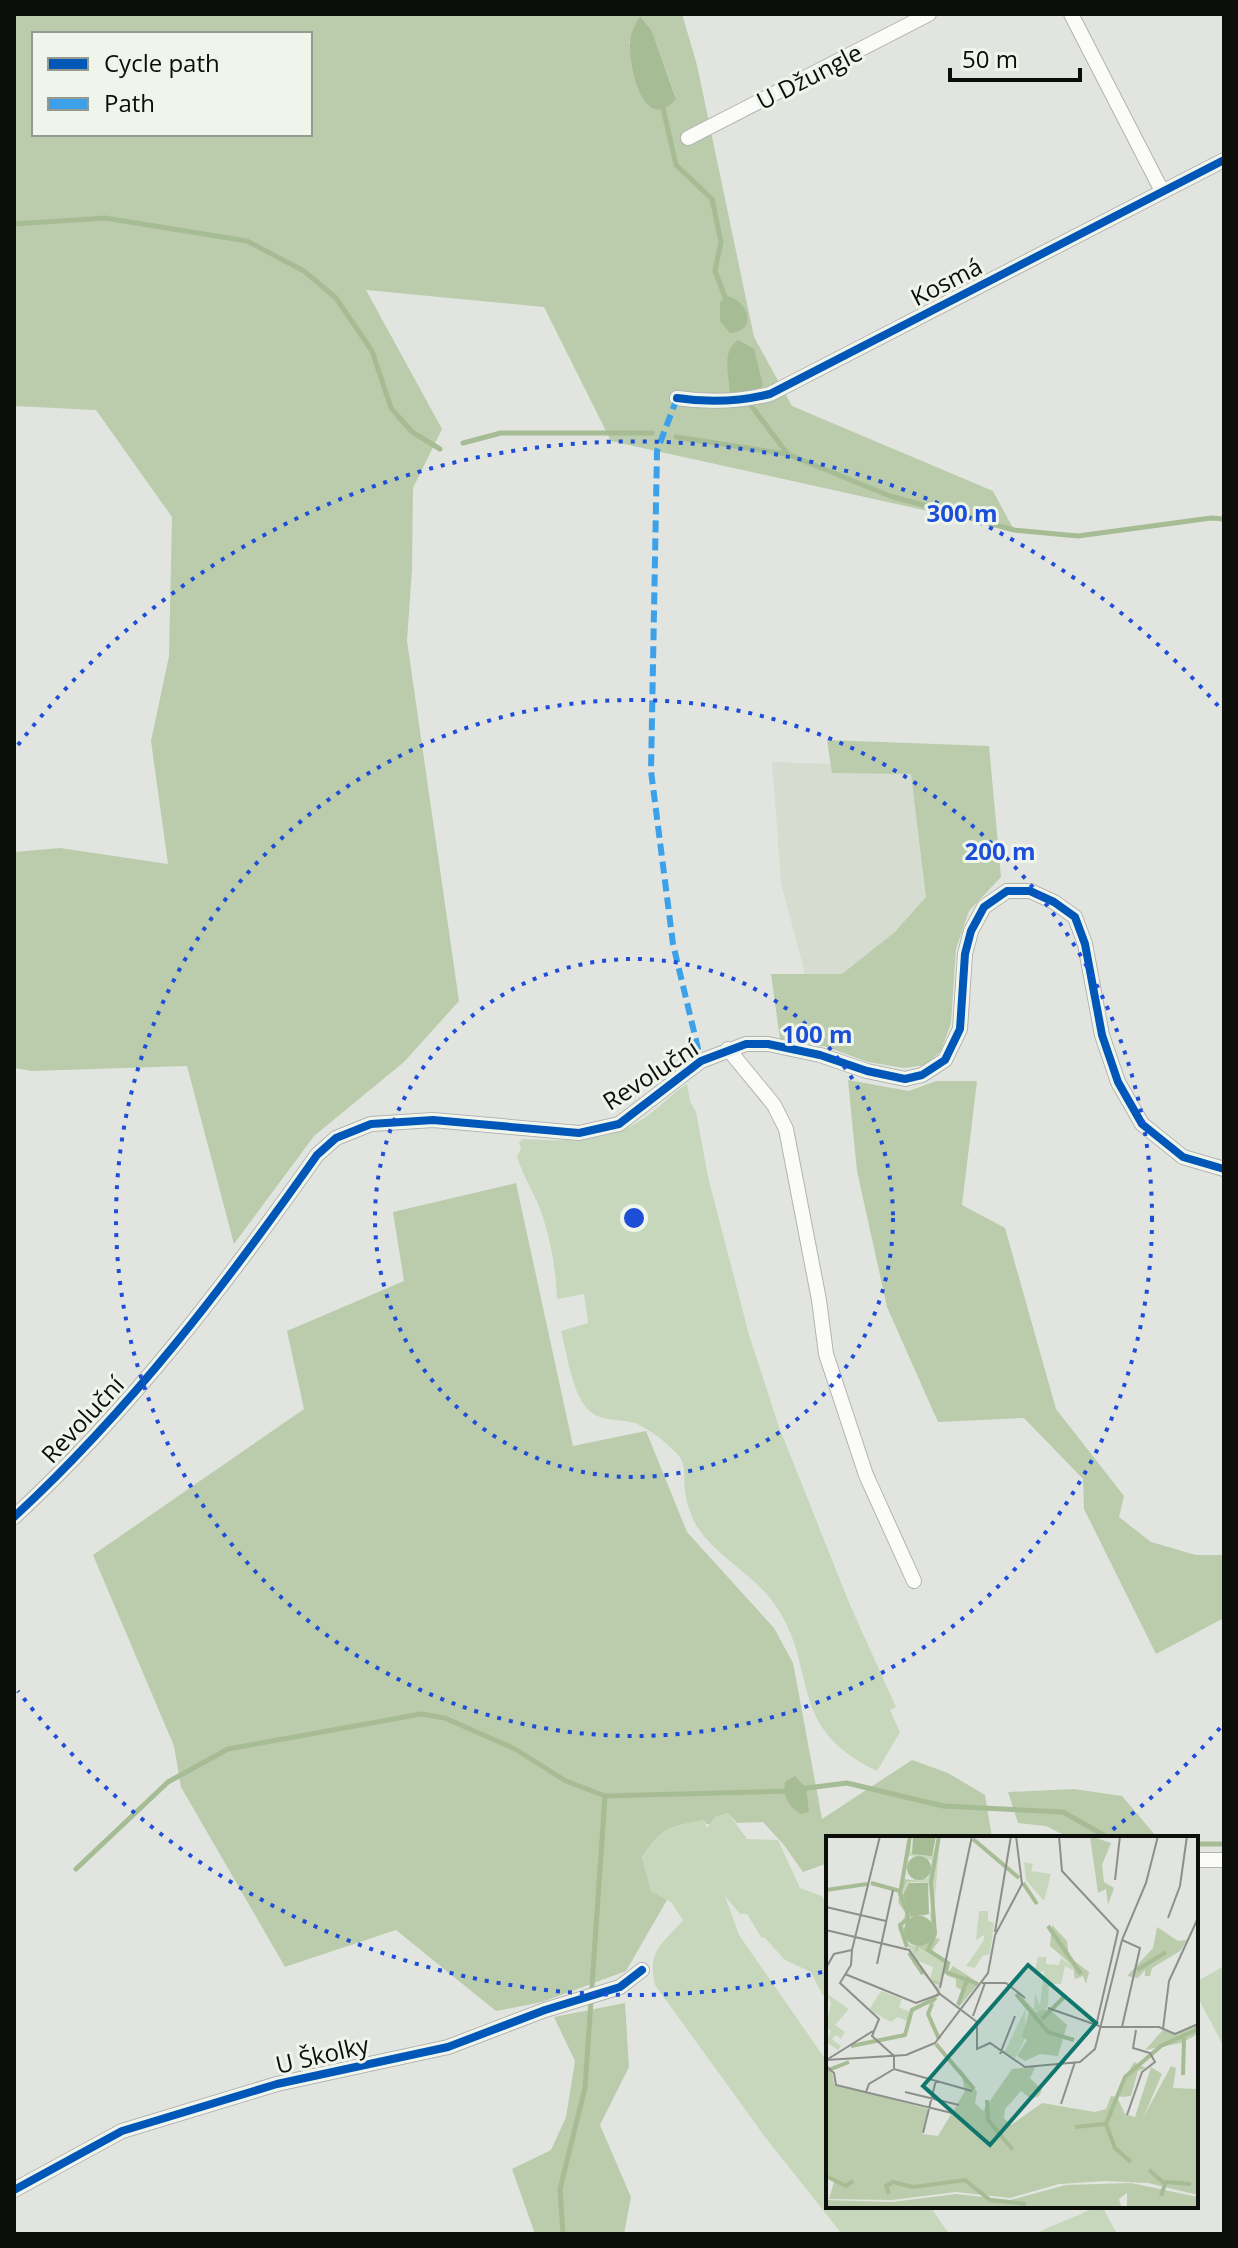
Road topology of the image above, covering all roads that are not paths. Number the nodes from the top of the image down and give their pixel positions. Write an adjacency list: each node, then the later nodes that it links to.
1 (929, 14): 3 (street, U Džungle)
2 (1071, 14): 5 (street)
3 (688, 138)
4 (1224, 160): 5 (street, Kosmá)
5 (1162, 191): 6 (street, Kosmá)
6 (677, 398)
7 (728, 1049): 8 (street, Revoluční); 9 (street, Revoluční); 10 (street)
8 (1224, 1169)
9 (14, 1517)
10 (914, 1581)
11 (1198, 1860): 12 (street)
12 (1224, 1860)
13 (642, 1970): 14 (street, U Školky)
14 (14, 2190)

